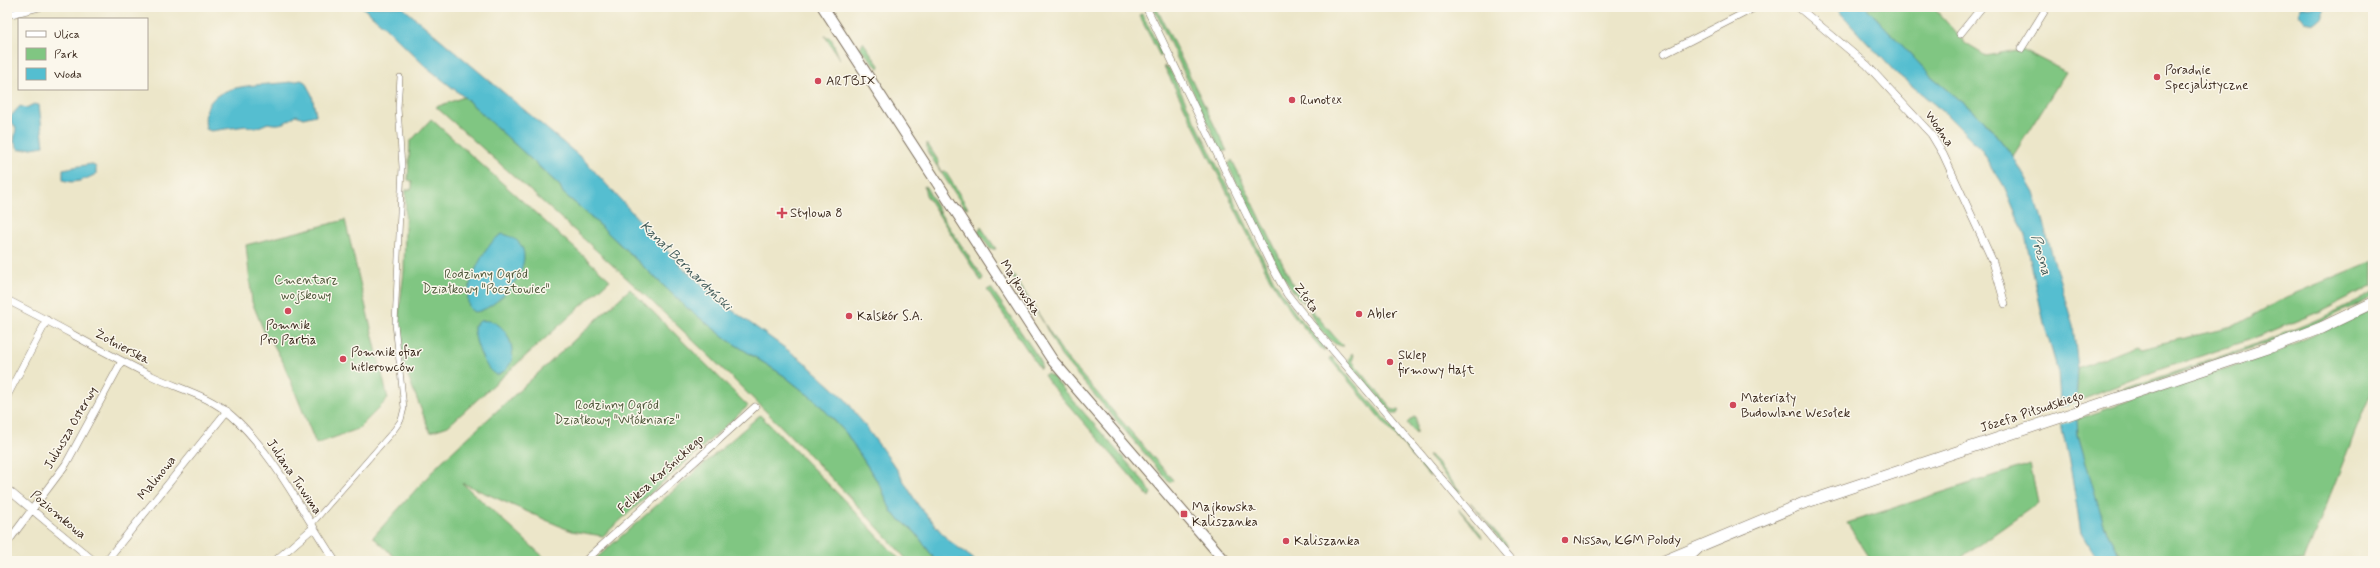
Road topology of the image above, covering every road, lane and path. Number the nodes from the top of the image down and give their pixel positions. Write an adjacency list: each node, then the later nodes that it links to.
1 (39, 7): 8 (street)
2 (823, 7): 26 (main road, Majkowska)
3 (1146, 7): 32 (street, Złota)
4 (1756, 7): 11 (street)
5 (1798, 7): 15 (street, Wodna)
6 (1982, 7): 9 (street)
7 (2047, 7): 10 (street)
8 (7, 15)
9 (1960, 34)
10 (2021, 49)
11 (1664, 54)
12 (400, 77): 23 (street)
13 (7, 300): 16 (street, Żołnierska)
14 (2373, 303): 25 (main road, Józefa Piłsudskiego)
15 (2004, 304)
16 (47, 320): 17 (street, Żołnierska); 18 (street)
17 (122, 361): 20 (street, Żołnierska); 22 (street, Juliusza Osterwy)
18 (7, 396)
19 (755, 406): 31 (street, Feliksa Karśnickiego)
20 (227, 411): 23 (street, Juliana Tuwima); 28 (street, Malinowa)
21 (7, 489): 22 (street, Poziomkowa)
22 (33, 509): 24 (street, Juliusza Osterwy); 27 (street, Poziomkowa)
23 (312, 527): 29 (street); 30 (street, Juliana Tuwima)
24 (7, 543)
25 (1699, 548): 33 (main road, Józefa Piłsudskiego); 34 (main road, Józefa Piłsudskiego)
26 (1223, 560)
27 (94, 561)
28 (106, 561)
29 (275, 561)
30 (335, 561)
31 (585, 561)
32 (1511, 561)
33 (1664, 561)
34 (1684, 561)

